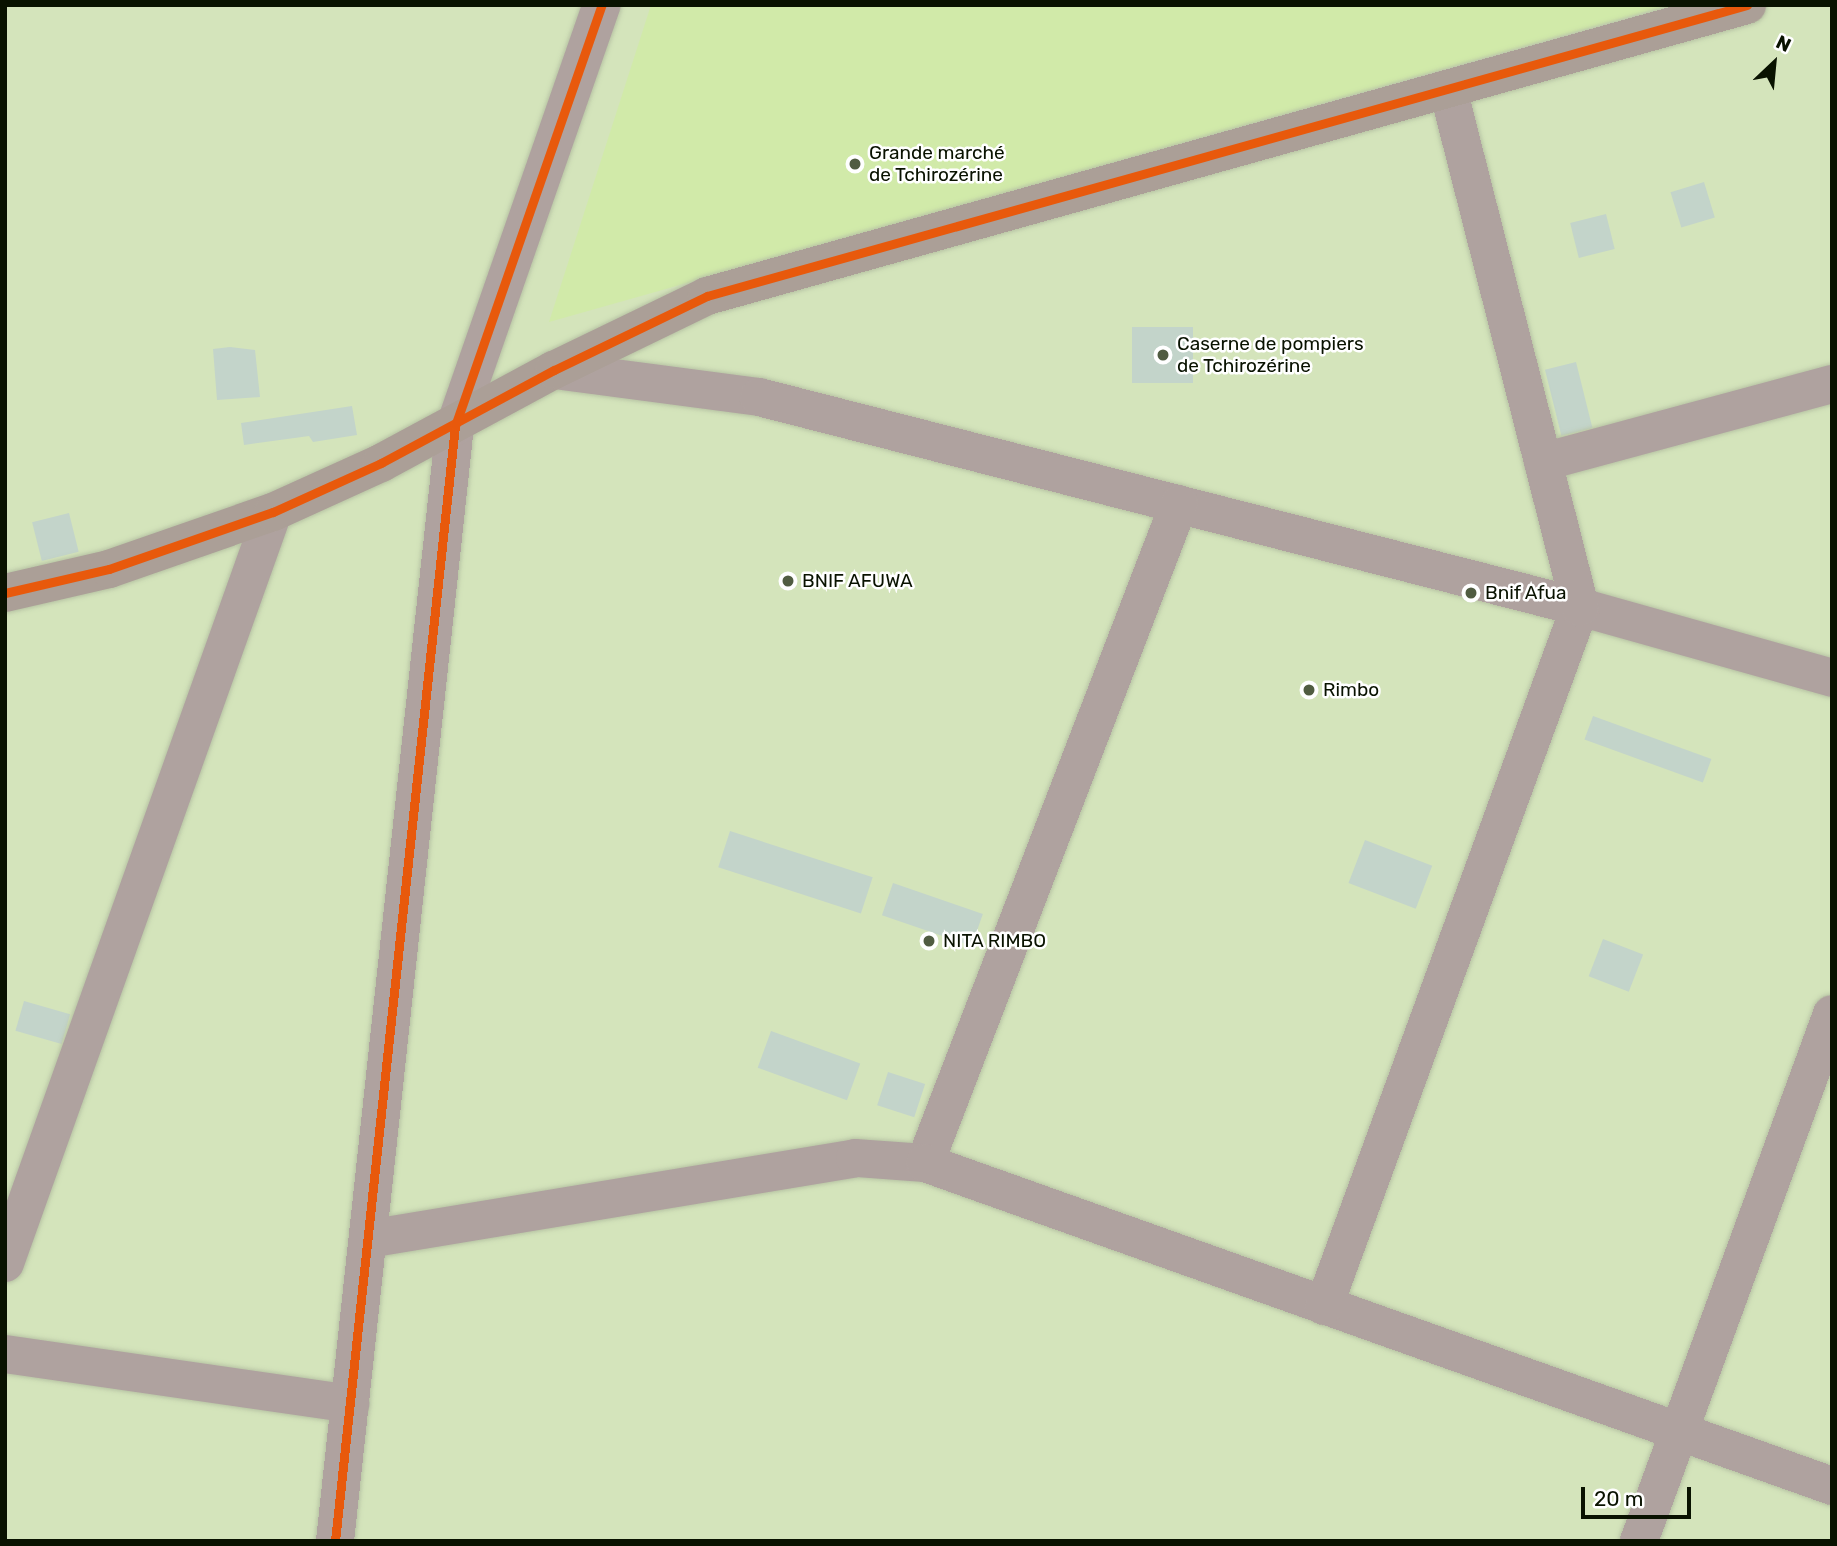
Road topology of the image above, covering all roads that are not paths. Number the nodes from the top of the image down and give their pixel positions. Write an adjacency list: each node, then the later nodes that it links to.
1 (602, 5): 6 (street)
2 (1747, 5): 3 (street)
3 (1448, 89): 4 (street); 7 (street)
4 (554, 370): 6 (street); 8 (street)
5 (1832, 384): 7 (street)
6 (455, 426): 9 (street); 16 (street)
7 (1543, 461): 11 (street)
8 (1179, 505): 11 (street); 14 (street)
9 (273, 512): 10 (street); 15 (street)
10 (5, 593)
11 (1580, 607): 12 (street); 18 (street)
12 (1832, 678)
13 (1832, 1014): 21 (street)
14 (925, 1163): 16 (street); 18 (street)
15 (18, 1187): 17 (street)
16 (368, 1239): 20 (street)
17 (5, 1263)
18 (1324, 1306): 21 (street)
19 (5, 1354): 20 (street)
20 (350, 1404): 23 (street)
21 (1679, 1432): 22 (street); 24 (street)
22 (1832, 1486)
23 (335, 1541)
24 (1639, 1541)

